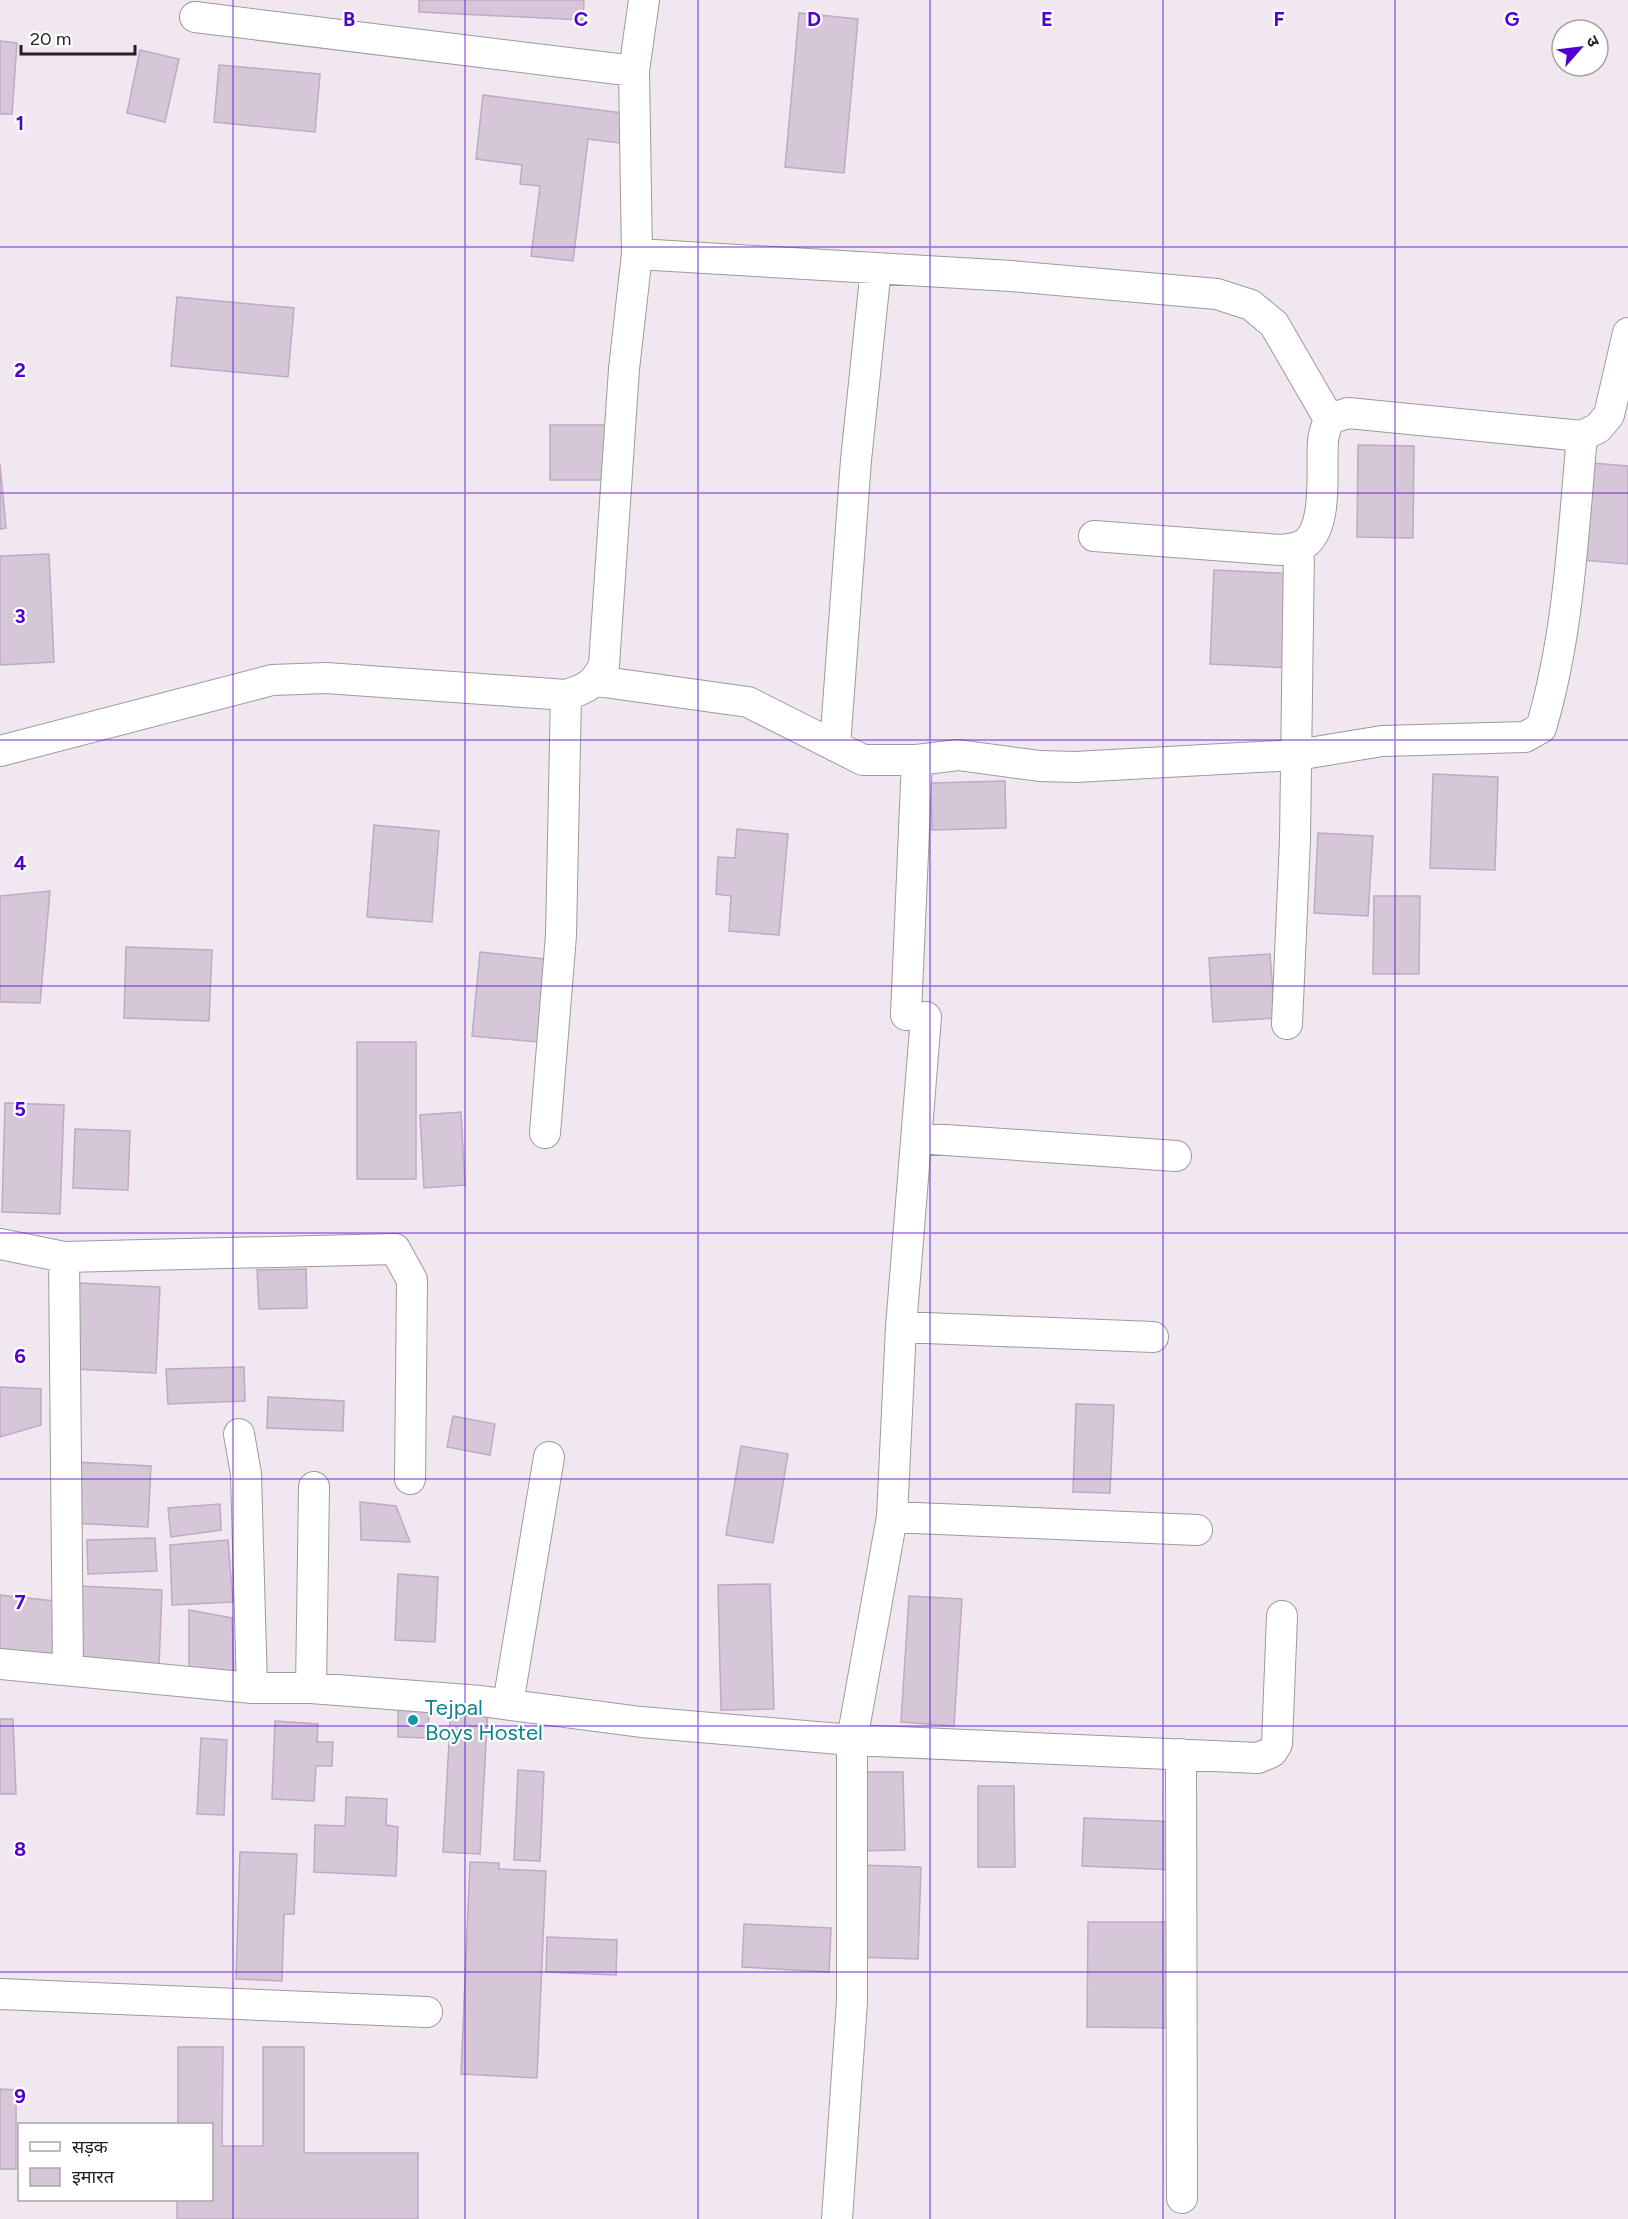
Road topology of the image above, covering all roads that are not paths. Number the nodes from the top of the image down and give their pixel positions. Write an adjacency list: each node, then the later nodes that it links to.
1 (644, 0): 3 (street)
2 (195, 16): 3 (street)
3 (634, 71): 4 (street)
4 (637, 254): 5 (street); 11 (street)
5 (876, 268): 7 (street); 13 (street)
6 (1628, 333): 8 (street)
7 (1329, 419): 8 (street); 10 (street)
8 (1582, 436): 15 (street)
9 (1094, 536): 10 (street)
10 (1299, 547): 15 (street)
11 (597, 681): 12 (street); 13 (street)
12 (566, 695): 14 (street); 18 (street)
13 (835, 746): 16 (street)
14 (0, 751)
15 (1298, 755): 16 (street); 17 (street)
16 (916, 760): 19 (street)
17 (1287, 1024)
18 (545, 1133)
19 (917, 1138): 20 (street); 23 (street)
20 (1176, 1156)
21 (0, 1244): 22 (street)
22 (63, 1257): 27 (street); 33 (street)
23 (901, 1327): 24 (street); 29 (street)
24 (1153, 1337)
25 (238, 1434): 34 (street)
26 (549, 1457): 36 (street)
27 (410, 1479)
28 (314, 1486): 35 (street)
29 (892, 1517): 30 (street); 37 (street)
30 (1197, 1530)
31 (1282, 1616): 38 (street)
32 (0, 1664): 33 (street)
33 (69, 1669): 34 (street)
34 (252, 1688): 35 (street)
35 (311, 1688): 36 (street)
36 (508, 1704): 37 (street)
37 (852, 1740): 38 (street); 42 (street)
38 (1181, 1754): 41 (street)
39 (0, 1994): 40 (street)
40 (427, 2012)
41 (1182, 2198)
42 (837, 2219)

